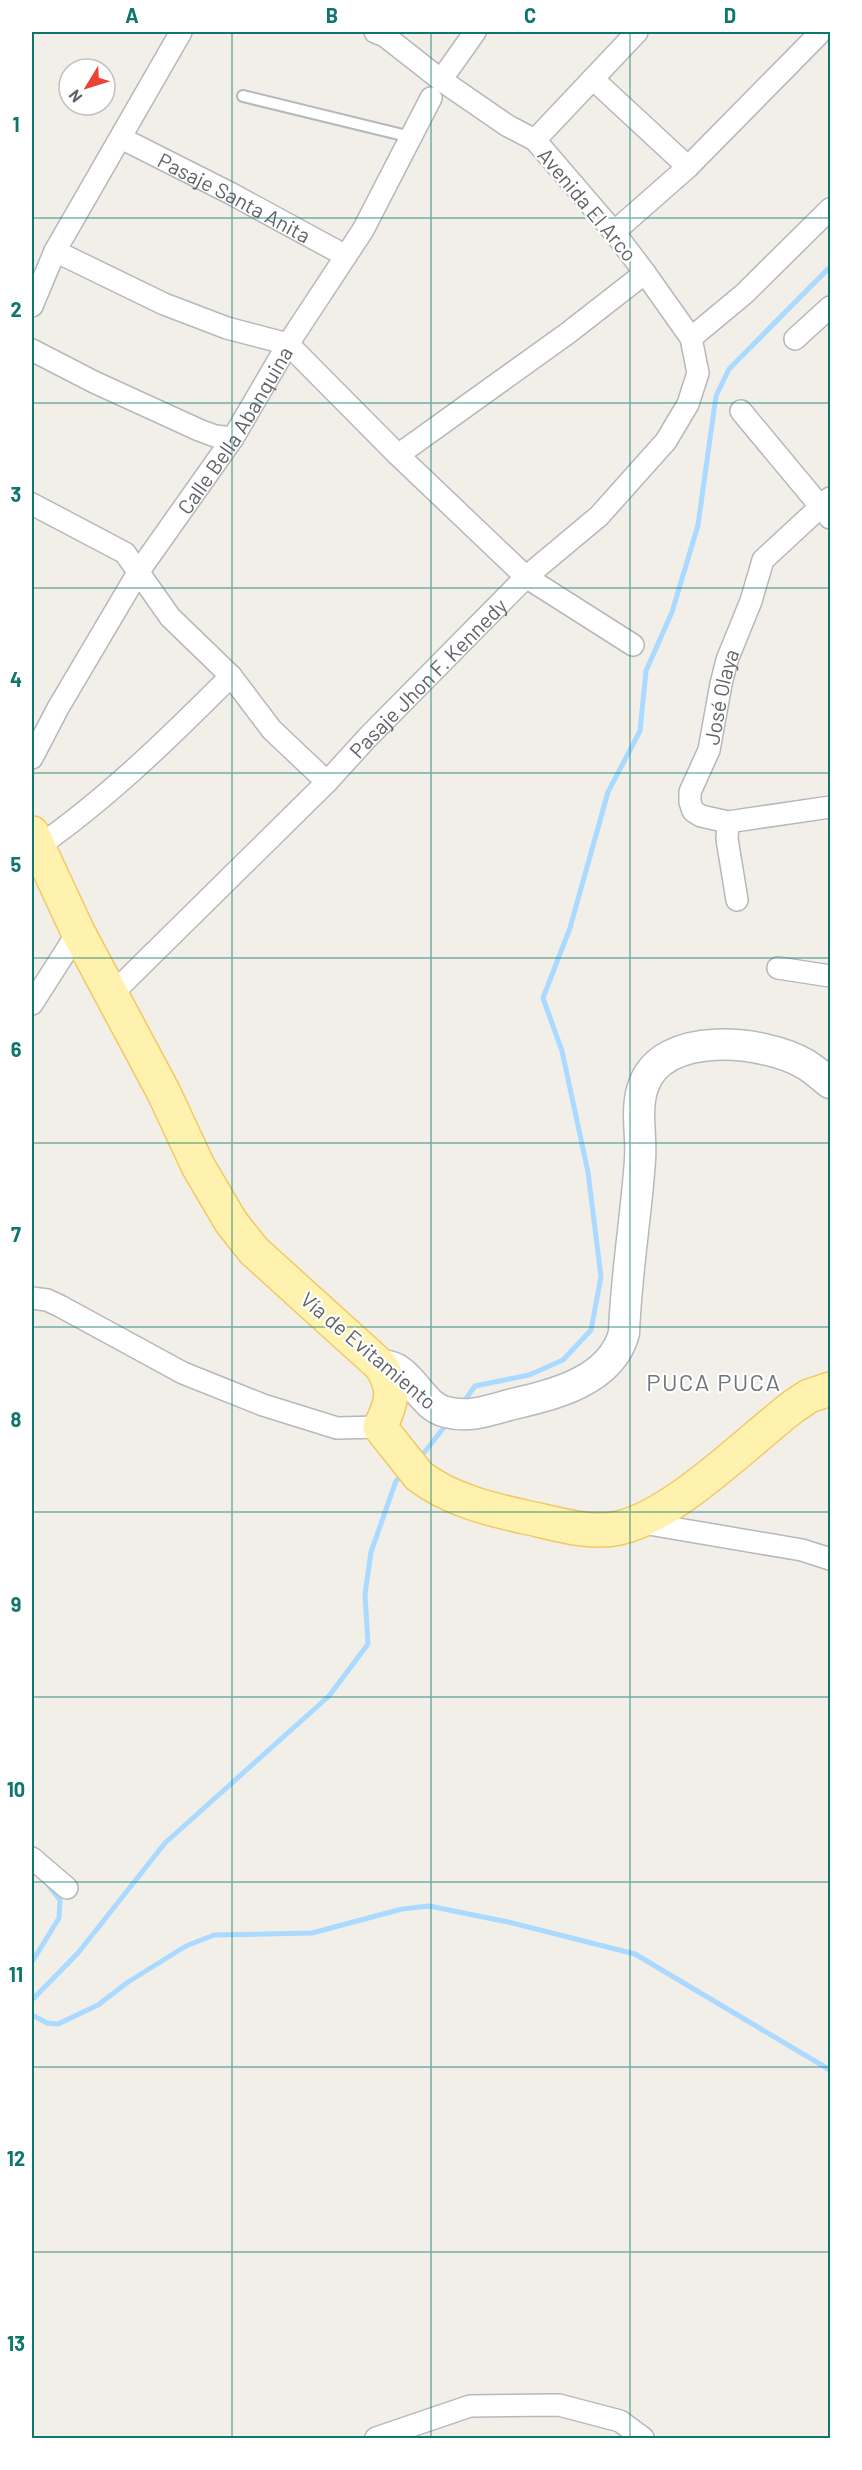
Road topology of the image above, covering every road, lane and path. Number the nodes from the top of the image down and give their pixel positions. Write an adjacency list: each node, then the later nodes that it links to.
1 (181, 32): 10 (street)
2 (375, 32): 7 (street, Avenida El Arco)
3 (475, 32): 7 (street, Calle Bella Abanquina)
4 (637, 32): 6 (street)
5 (821, 38): 12 (street)
6 (593, 79): 11 (street); 12 (street)
7 (436, 89): 9 (street, Calle Bella Abanquina); 11 (street, Avenida El Arco)
8 (243, 96): 9 (lane)
9 (411, 137): 16 (street, Calle Bella Abanquina)
10 (121, 138): 15 (street); 16 (street, Pasaje Santa Anita)
11 (535, 140): 14 (street, Avenida El Arco)
12 (688, 167): 14 (street)
13 (831, 209): 20 (street)
14 (614, 232): 17 (street, Avenida El Arco)
15 (55, 251): 18 (street); 22 (street)
16 (346, 256): 22 (street, Calle Bella Abanquina)
17 (645, 273): 20 (street, Avenida El Arco); 26 (street)
18 (32, 306)
19 (831, 307): 21 (street)
20 (691, 338): 30 (street, Pasaje Jhon F. Kennedy)
21 (795, 339)
22 (288, 344): 25 (street, Calle Bella Abanquina); 26 (street)
23 (32, 350): 25 (street)
24 (741, 411): 28 (street)
25 (233, 438): 29 (street, Calle Bella Abanquina)
26 (398, 455): 30 (street)
27 (32, 504): 29 (street)
28 (827, 507): 36 (street, José Olaya)
29 (139, 571): 32 (street); 33 (street, Calle Bella Abanquina)
30 (526, 577): 31 (street); 34 (street, Pasaje Jhon F. Kennedy)
31 (633, 645)
32 (231, 676): 34 (street); 37 (street)
33 (32, 758)
34 (327, 782): 42 (street, Pasaje Jhon F. Kennedy)
35 (831, 807): 36 (street)
36 (728, 822): 38 (street)
37 (35, 839): 39 (main road, Vía de Evitamiento)
38 (736, 900)
39 (78, 932): 42 (main road, Vía de Evitamiento); 43 (street)
40 (778, 968): 41 (street)
41 (831, 976)
42 (112, 994): 46 (main road, Vía de Evitamiento)
43 (32, 1004)
44 (831, 1083): 46 (main road, Vía de Evitamiento)
45 (32, 1298): 48 (street)
46 (381, 1366): 48 (main road)
47 (831, 1389): 49 (main road)
48 (380, 1427): 49 (main road)
49 (637, 1522): 50 (street)
50 (831, 1559)
51 (32, 1858): 52 (street)
52 (67, 1888)
53 (376, 2439): 54 (street)
54 (642, 2439)

